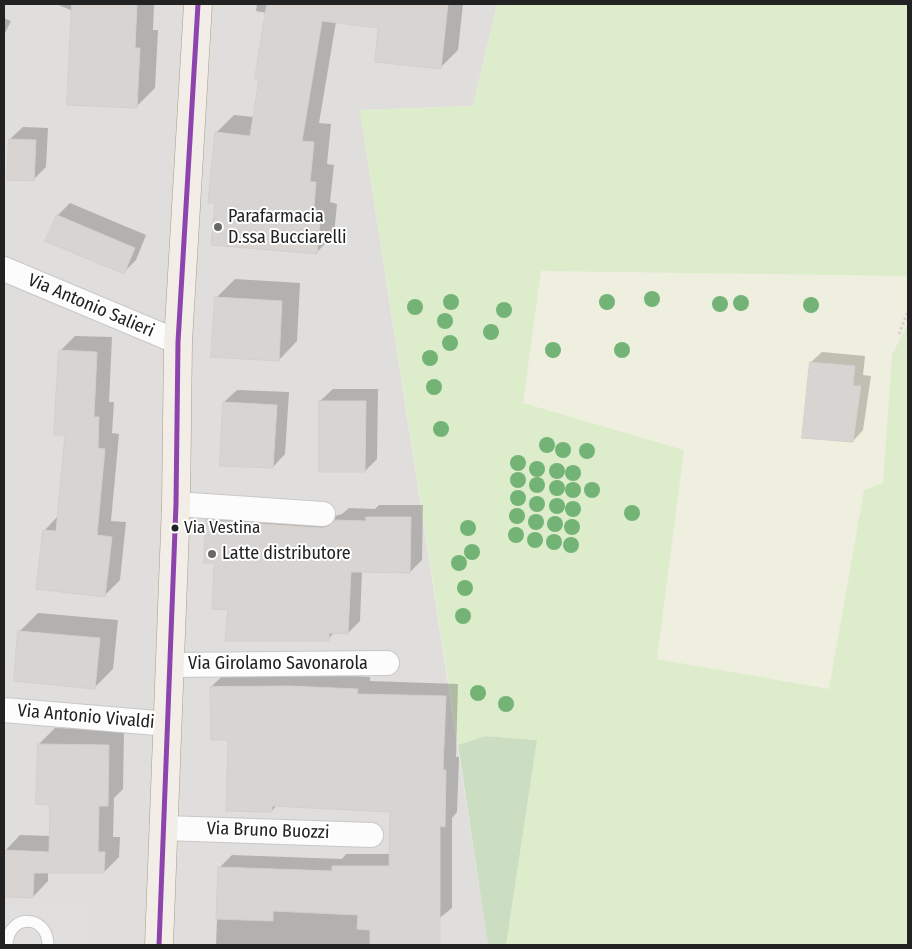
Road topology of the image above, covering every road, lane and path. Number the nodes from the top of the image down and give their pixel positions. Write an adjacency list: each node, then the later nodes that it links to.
1 (198, 4): 5 (main road)
2 (4, 270): 5 (street, Via Antonio Salieri)
3 (908, 311): 4 (path)
4 (899, 334)
5 (178, 342): 6 (main road)
6 (176, 504): 7 (street); 9 (main road)
7 (324, 514)
8 (387, 664): 9 (street, Via Girolamo Savonarola)
9 (170, 665): 11 (main road)
10 (4, 710): 11 (street, Via Antonio Vivaldi)
11 (168, 724): 12 (main road)
12 (164, 828): 13 (street, Via Bruno Buozzi); 16 (main road)
13 (371, 836)
14 (7, 945): 15 (lane)
15 (48, 945)
16 (160, 945)

